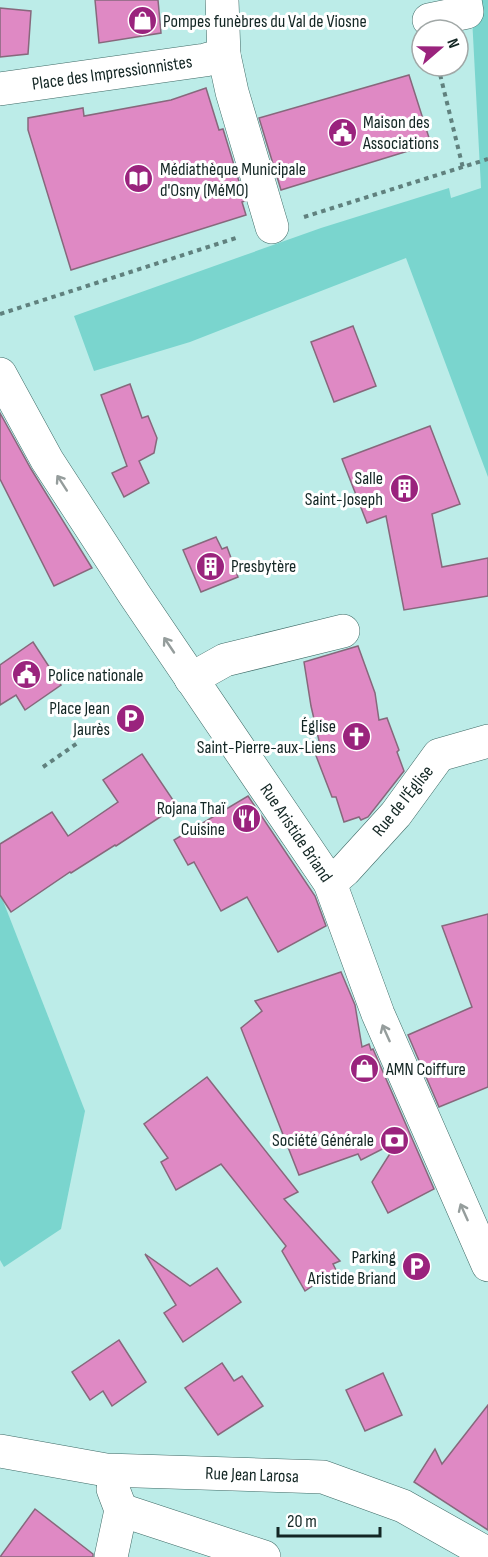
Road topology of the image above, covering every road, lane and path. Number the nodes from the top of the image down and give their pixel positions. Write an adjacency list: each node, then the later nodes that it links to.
1 (222, 0): 4 (street)
2 (465, 0): 3 (street)
3 (438, 18)
4 (224, 55): 6 (street, Place des Impressionnistes); 9 (street)
5 (441, 78): 8 (path)
6 (0, 89)
7 (488, 159): 8 (path)
8 (463, 168): 9 (path)
9 (272, 227): 10 (path)
10 (0, 314)
11 (0, 374): 13 (street, Rue Aristide Briand, one-way to 11)
12 (343, 631): 13 (street)
13 (192, 679): 17 (street, Rue Aristide Briand)
14 (488, 741): 17 (street, Rue de l'Église)
15 (79, 742): 16 (path)
16 (43, 767)
17 (330, 883): 18 (street, Rue Aristide Briand, one-way to 17)
18 (488, 1265)
19 (0, 1451): 20 (street, Rue Jean Larosa)
20 (106, 1470): 21 (street); 22 (street, Rue Jean Larosa)
21 (121, 1510): 23 (street); 24 (street)
22 (488, 1554)
23 (111, 1557)
24 (264, 1557)

